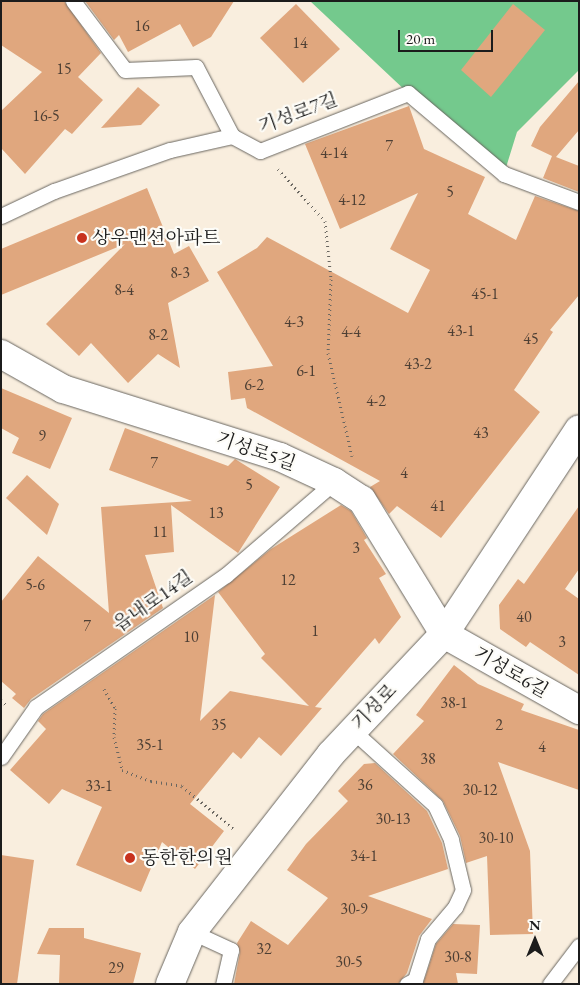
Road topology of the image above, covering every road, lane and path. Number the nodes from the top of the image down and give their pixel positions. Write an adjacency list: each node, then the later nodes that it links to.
1 (74, 1): 2 (lane)
2 (232, 136): 3 (lane, 기성로7길); 5 (lane)
3 (260, 151): 4 (lane, 기성로7길); 9 (path)
4 (579, 202)
5 (1, 216)
6 (1, 354): 8 (street, 기성로5길)
7 (579, 429): 10 (street, 기성로)
8 (334, 482): 9 (street, 기성로5길); 11 (lane, 읍내로14길)
9 (362, 500): 10 (street, 기성로5길)
10 (444, 634): 12 (street, 기성로6길); 13 (street, 기성로)
11 (86, 672): 14 (lane, 읍내로14길); 15 (path)
12 (579, 710)
13 (352, 730): 15 (street, 기성로); 20 (lane)
14 (1, 757)
15 (257, 849): 16 (street, 기성로)
16 (192, 932): 18 (street, 기성로); 19 (lane)
17 (579, 946): 21 (lane)
18 (170, 984)
19 (223, 984)
20 (407, 984)
21 (550, 984)

